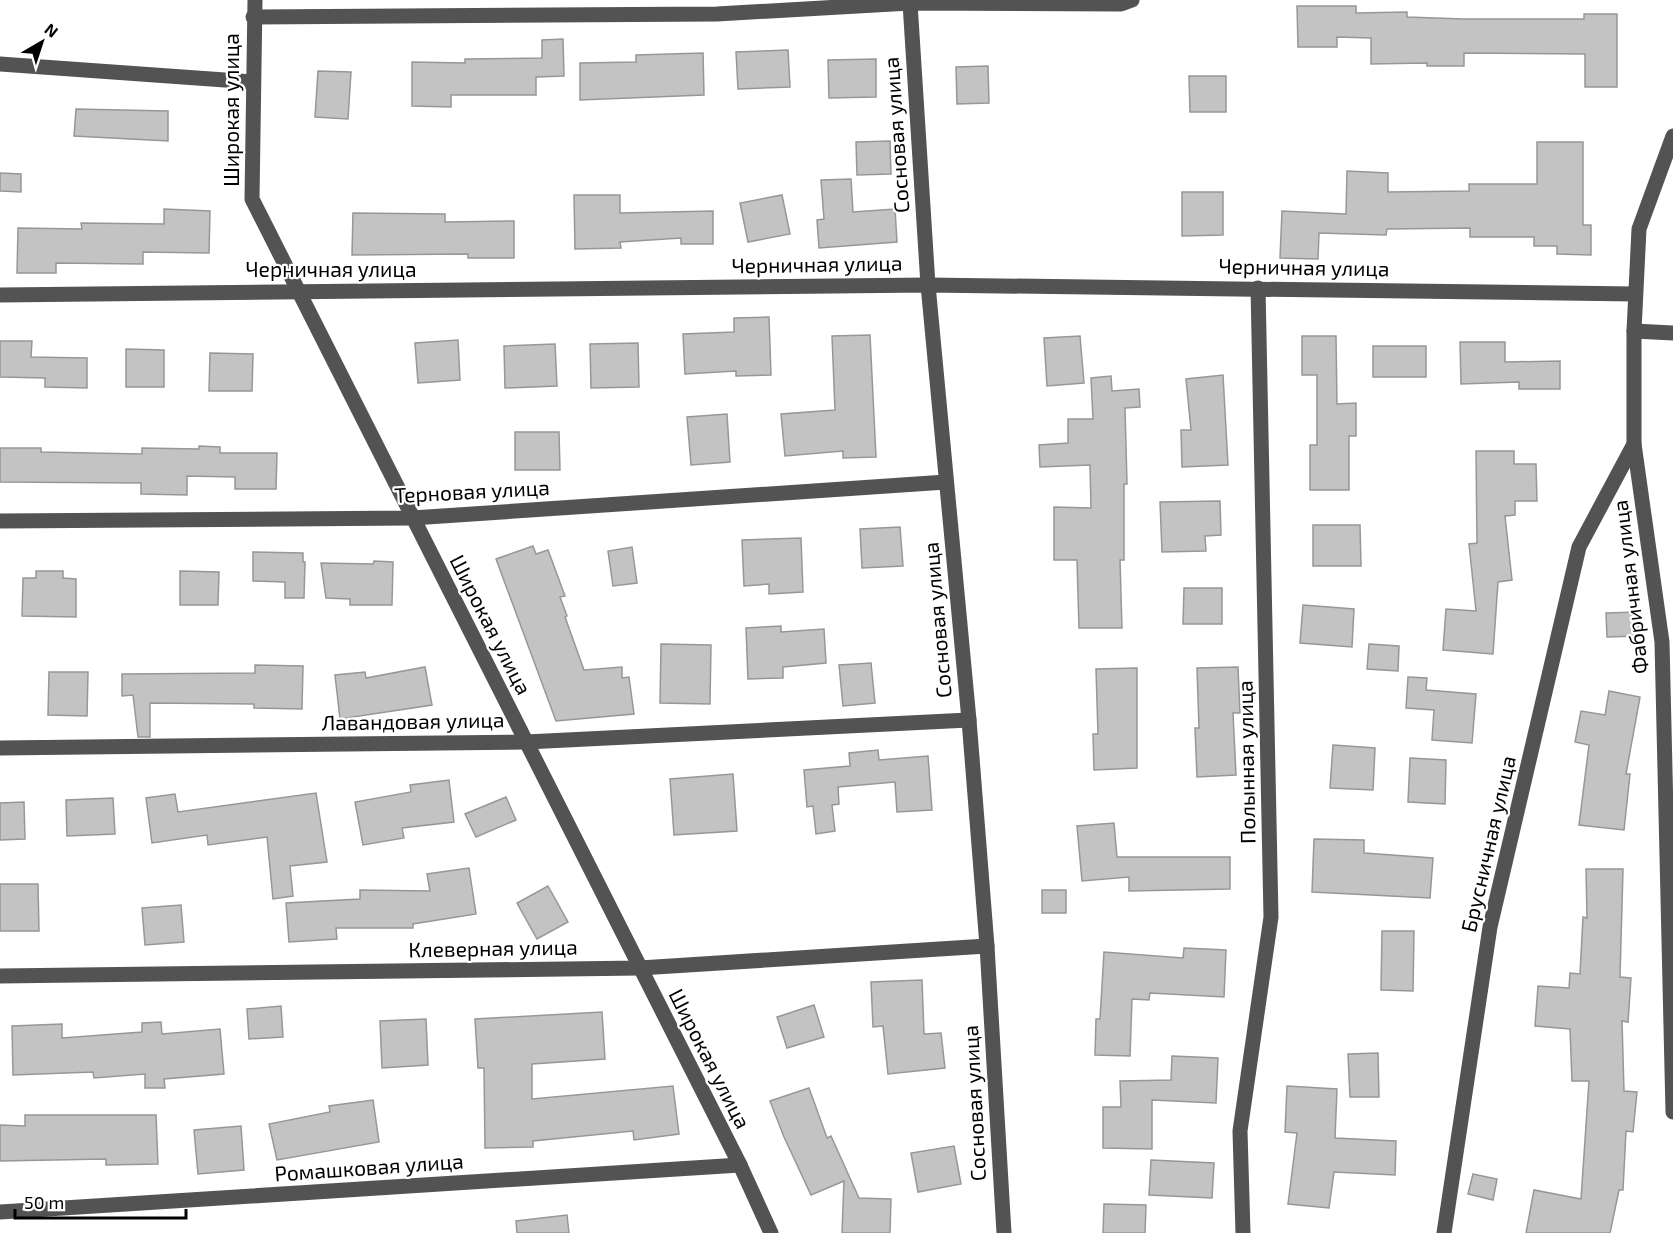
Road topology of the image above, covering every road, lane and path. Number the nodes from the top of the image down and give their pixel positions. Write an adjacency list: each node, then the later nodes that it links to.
1 (255, 0): 4 (street, Широкая улица)
2 (1132, 0): 3 (street)
3 (910, 3): 4 (street); 8 (street, Сосновая улица)
4 (253, 17): 6 (street, Широкая улица)
5 (0, 64): 6 (street)
6 (253, 82): 10 (street, Широкая улица)
7 (1673, 136): 12 (street, Фабричная улица)
8 (928, 285): 9 (street, Черничная улица); 10 (street, Черничная улица); 16 (street, Сосновая улица)
9 (1258, 288): 12 (street, Черничная улица); 30 (street, Полынная улица)
10 (297, 291): 11 (street, Черничная улица); 17 (street, Широкая улица)
11 (0, 294)
12 (1635, 294): 13 (street, Фабричная улица)
13 (1634, 331): 14 (street); 15 (street, Фабричная улица)
14 (1673, 333)
15 (1634, 444): 25 (street, Фабричная улица); 31 (street, Брусничная улица)
16 (946, 482): 17 (street, Терновая улица); 19 (street, Сосновая улица)
17 (412, 518): 18 (street, Терновая улица); 20 (street, Широкая улица)
18 (0, 521)
19 (969, 720): 20 (street, Лавандовая улица); 22 (street, Сосновая улица)
20 (526, 742): 21 (street, Лавандовая улица); 23 (street, Широкая улица)
21 (0, 748)
22 (987, 946): 23 (street, Клеверная улица); 29 (street, Сосновая улица)
23 (640, 968): 24 (street, Клеверная улица); 26 (street, Широкая улица)
24 (0, 976)
25 (1673, 1112)
26 (740, 1165): 27 (street, Ромашковая улица); 28 (street, Широкая улица)
27 (0, 1212)
28 (771, 1233)
29 (1004, 1233)
30 (1243, 1233)
31 (1444, 1233)

